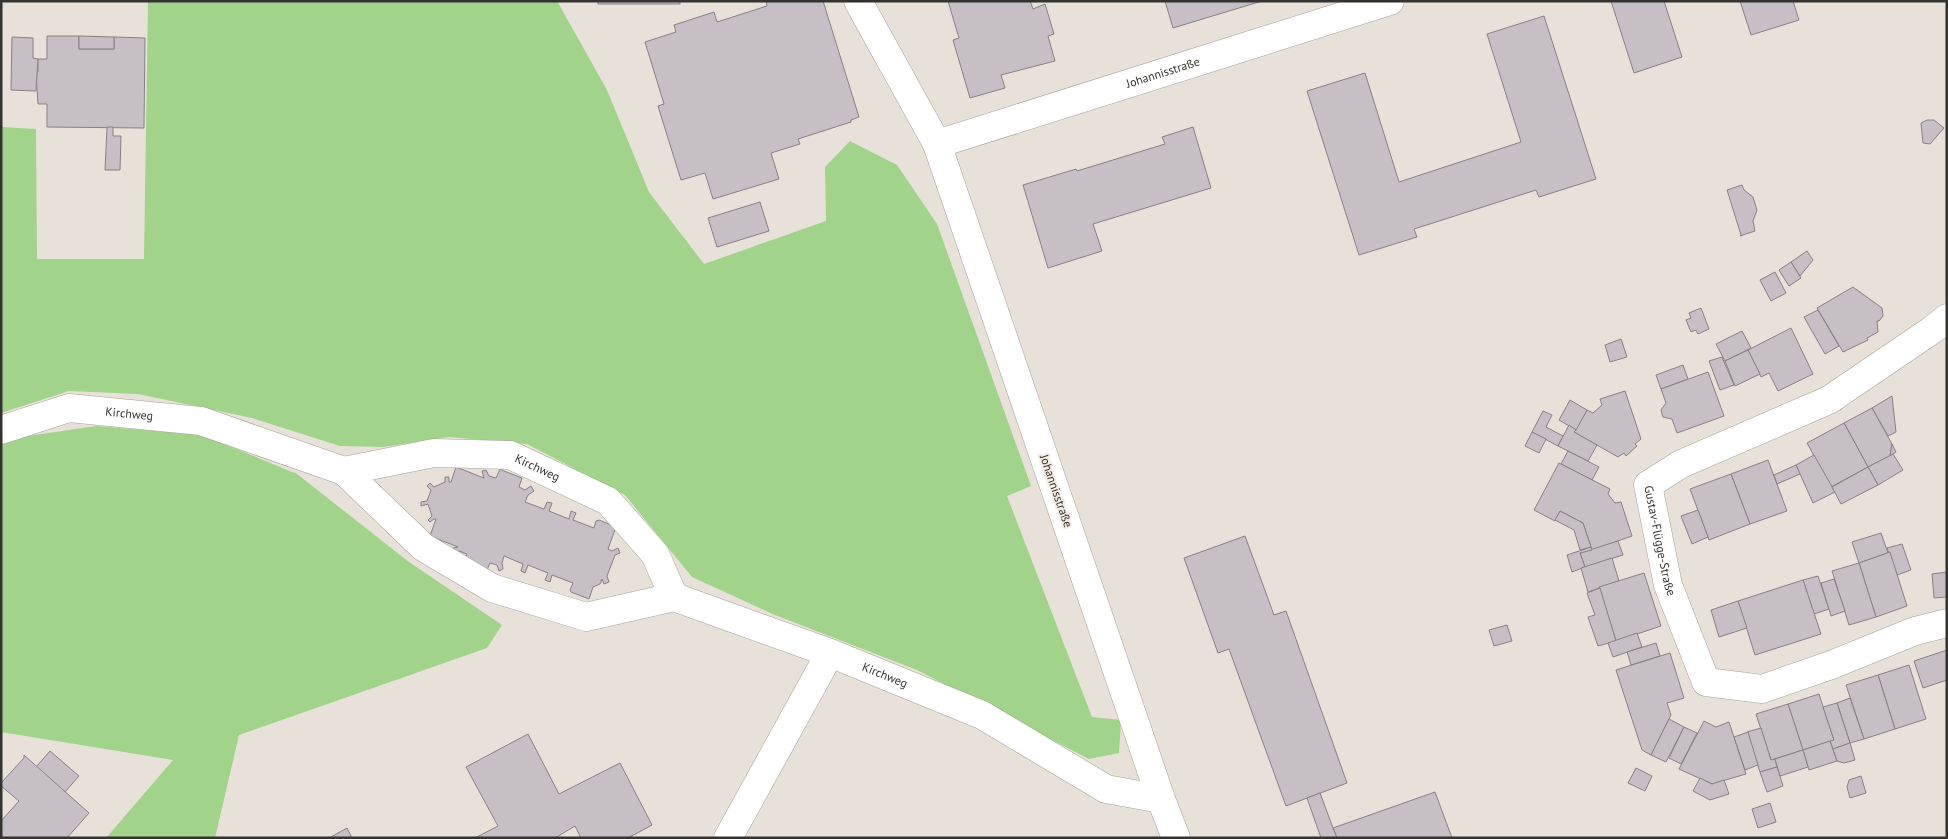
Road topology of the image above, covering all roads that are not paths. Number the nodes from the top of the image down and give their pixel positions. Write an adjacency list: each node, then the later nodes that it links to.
1 (858, 1): 3 (street, Johannisstraße)
2 (1390, 1): 3 (street, Johannisstraße)
3 (937, 144): 10 (street, Johannisstraße)
4 (1947, 318): 8 (street, Gustav-Flügge-Straße)
5 (1, 430): 6 (street, Kirchweg)
6 (344, 471): 7 (street, Kirchweg); 7 (street, Kirchweg)
7 (674, 597): 9 (street, Kirchweg)
8 (1947, 623)
9 (830, 653): 10 (street, Kirchweg); 11 (street)
10 (1161, 799): 12 (street, Johannisstraße)
11 (728, 838)
12 (1176, 838)

